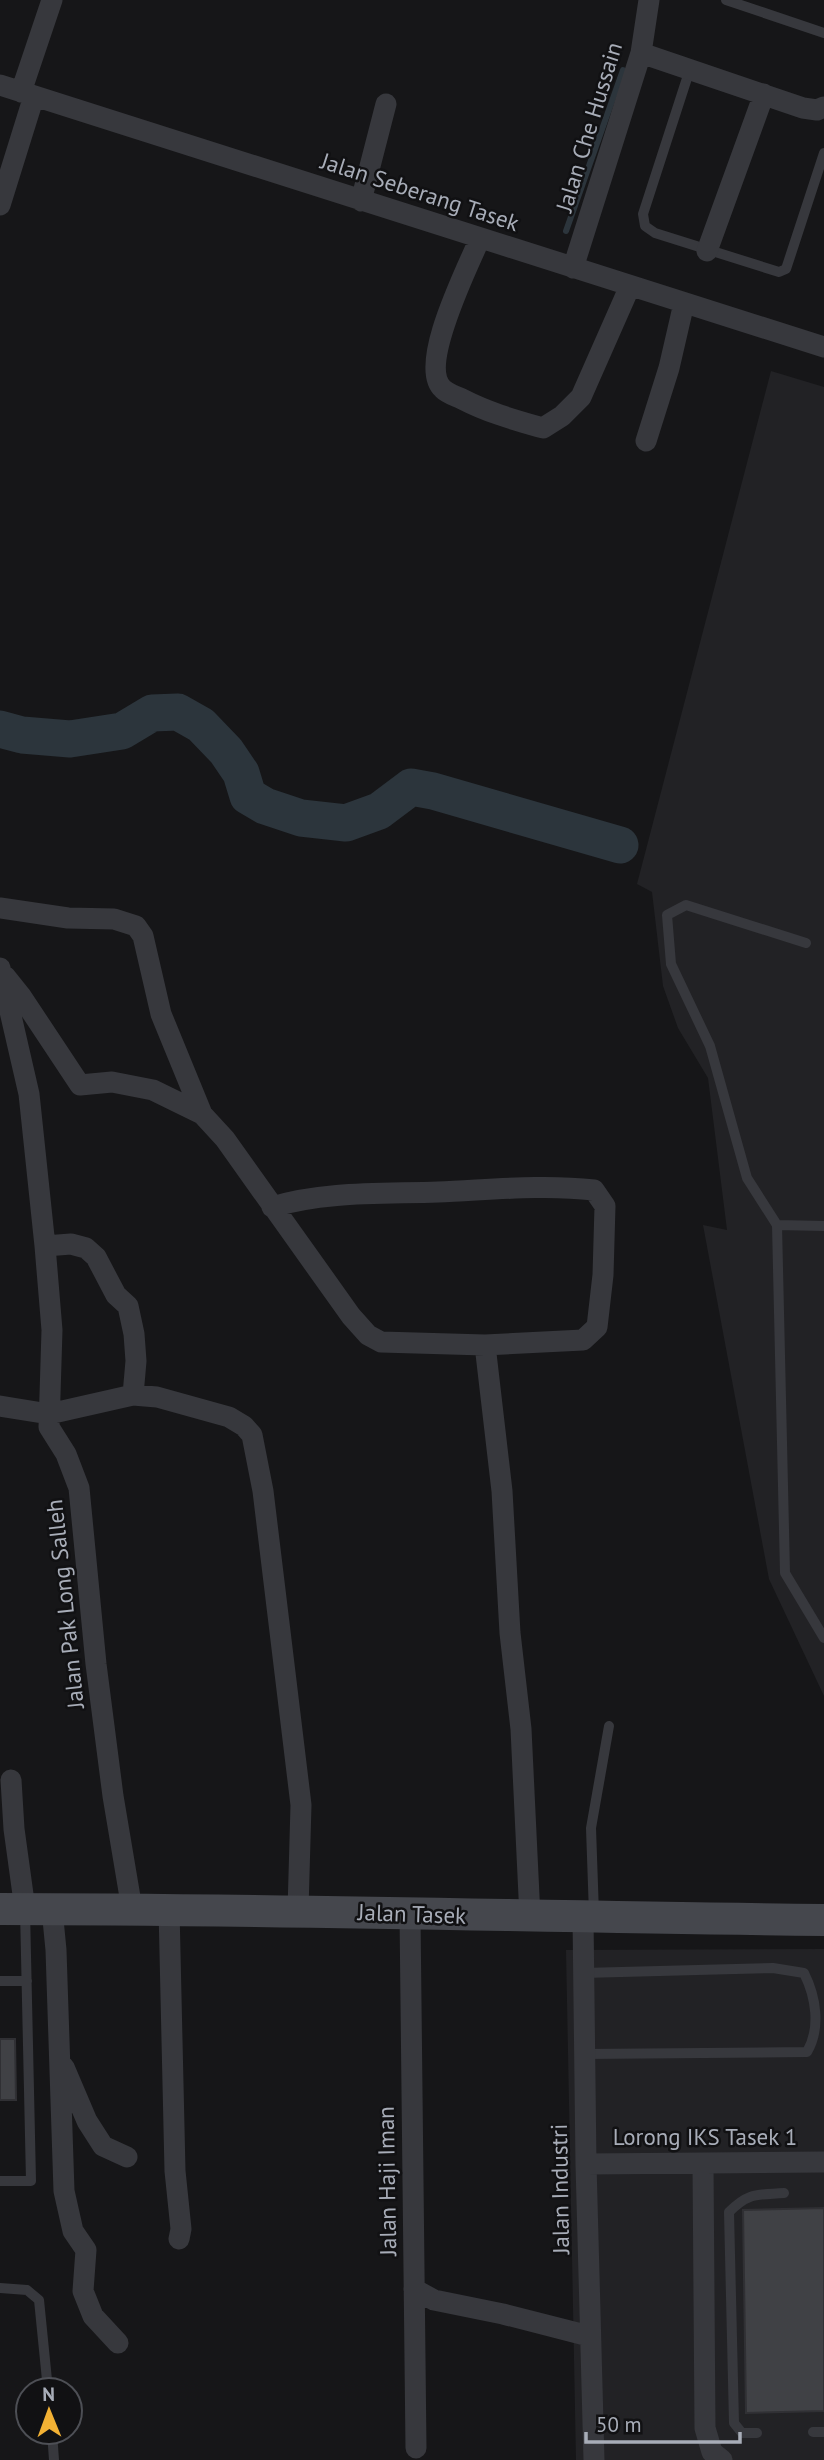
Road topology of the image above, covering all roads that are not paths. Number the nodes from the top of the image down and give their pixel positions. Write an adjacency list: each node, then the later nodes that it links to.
1 (52, 0): 8 (street)
2 (649, 0): 5 (street, Jalan Che Hussain)
3 (726, 0): 4 (lane)
4 (824, 33)
5 (641, 53): 6 (street); 17 (street, Jalan Che Hussain)
6 (690, 69): 9 (street); 16 (lane)
7 (0, 85): 8 (street, Jalan Seberang Tasek)
8 (27, 94): 13 (street, Jalan Seberang Tasek); 14 (street)
9 (764, 94): 11 (street); 16 (street)
10 (386, 104): 13 (street)
11 (824, 107)
12 (824, 153): 16 (lane)
13 (361, 201): 15 (street, Jalan Seberang Tasek)
14 (0, 205)
15 (480, 238): 17 (street, Jalan Seberang Tasek); 18 (street)
16 (707, 251)
17 (573, 268): 18 (street, Jalan Seberang Tasek)
18 (630, 286): 19 (street, Jalan Seberang Tasek)
19 (684, 303): 20 (street, Jalan Seberang Tasek); 21 (street)
20 (824, 347)
21 (646, 441)
22 (0, 908): 25 (street)
23 (806, 943): 27 (lane)
24 (1, 970): 25 (street); 29 (street, Jalan Pak Long Salleh)
25 (202, 1114): 26 (street)
26 (272, 1207): 30 (street); 30 (street)
27 (777, 1225): 28 (lane); 34 (lane)
28 (824, 1226)
29 (45, 1245): 31 (street); 33 (street, Jalan Pak Long Salleh)
30 (485, 1345): 42 (street)
31 (132, 1395): 33 (street); 40 (street)
32 (0, 1406): 33 (street)
33 (49, 1415): 38 (street, Jalan Pak Long Salleh)
34 (824, 1638)
35 (609, 1726): 43 (lane)
36 (11, 1780): 37 (street)
37 (26, 1909): 38 (main road, Jalan Tasek); 47 (lane); 49 (street)
38 (132, 1909): 39 (main road, Jalan Tasek)
39 (169, 1909): 40 (main road, Jalan Tasek); 56 (street)
40 (298, 1910): 41 (main road, Jalan Tasek)
41 (410, 1914): 42 (main road, Jalan Tasek); 58 (street, Jalan Haji Iman)
42 (530, 1916): 43 (main road, Jalan Tasek)
43 (588, 1917): 44 (main road, Jalan Tasek); 45 (street, Jalan Industri)
44 (824, 1920)
45 (583, 1973): 48 (street, Jalan Industri); 48 (lane)
46 (0, 1981): 47 (lane)
47 (27, 1981): 54 (lane)
48 (584, 2054): 52 (street, Jalan Industri)
49 (58, 2056): 50 (street); 60 (street)
50 (127, 2157)
51 (824, 2162): 53 (street, Lorong IKS Tasek 1)
52 (586, 2164): 53 (street, Lorong IKS Tasek 1); 59 (street, Jalan Industri)
53 (703, 2164): 61 (street)
54 (0, 2181)
55 (783, 2193): 61 (lane)
56 (179, 2239)
57 (0, 2288): 62 (lane)
58 (414, 2289): 59 (street); 64 (street, Jalan Haji Iman)
59 (589, 2336): 65 (street, Jalan Industri)
60 (118, 2343)
61 (719, 2365): 63 (lane); 66 (street)
62 (47, 2376)
63 (757, 2433)
64 (416, 2448)
65 (594, 2460)
66 (722, 2460)

